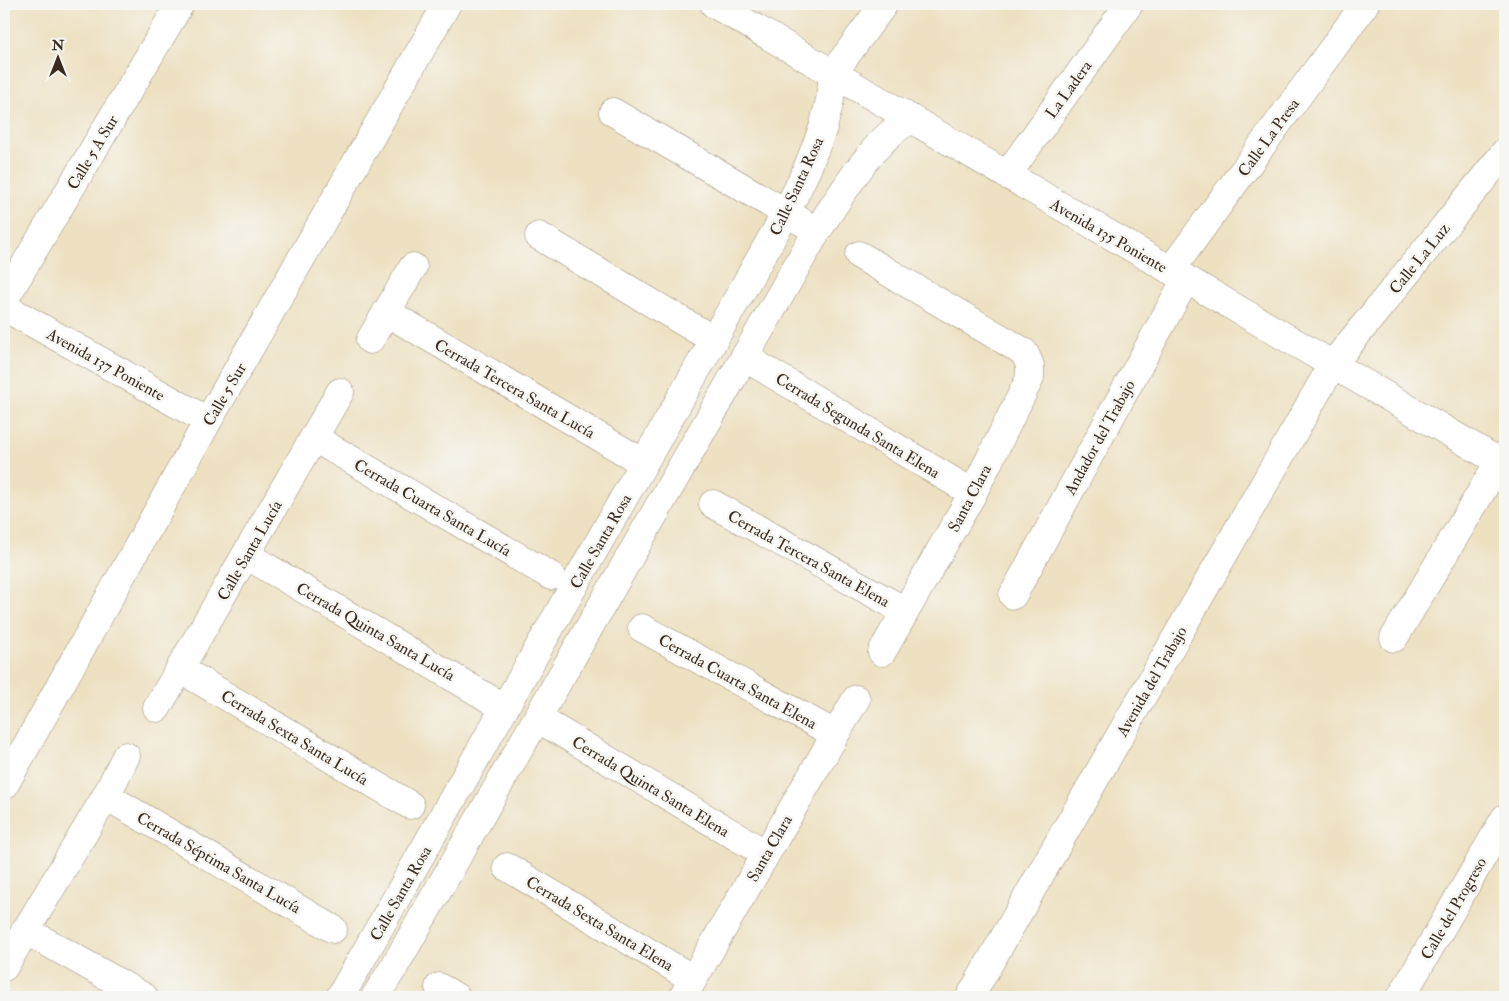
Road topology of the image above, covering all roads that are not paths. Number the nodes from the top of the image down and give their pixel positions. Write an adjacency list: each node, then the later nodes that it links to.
1 (180, 4): 18 (street, Calle 5 A Sur)
2 (447, 4): 26 (street, Calle 5 Sur)
3 (714, 4): 7 (street, Avenida 135 Poniente)
4 (884, 4): 7 (street)
5 (1129, 4): 11 (street, La Ladera)
6 (1364, 4): 17 (street, Calle La Presa)
7 (833, 73): 9 (street, Avenida 135 Poniente); 12 (street, Calle Santa Rosa)
8 (613, 112): 12 (street)
9 (911, 119): 11 (street, Avenida 135 Poniente); 13 (street, Calle Santa Rosa)
10 (1505, 152): 24 (street, Calle La Luz)
11 (1007, 174): 17 (street, Avenida 135 Poniente)
12 (786, 212): 13 (street); 22 (street, Calle Santa Rosa)
13 (817, 231): 23 (street, Calle Santa Rosa)
14 (539, 236): 22 (street)
15 (860, 256): 30 (street, Santa Clara)
16 (413, 267): 20 (street)
17 (1178, 275): 24 (street, Avenida 135 Poniente); 34 (street, Andador del Trabajo)
18 (4, 300)
19 (4, 307): 26 (street, Avenida 137 Poniente)
20 (386, 312): 21 (street); 29 (street, Cerrada Tercera Santa Lucía)
21 (370, 340)
22 (714, 340): 29 (street, Calle Santa Rosa)
23 (744, 358): 30 (street, Cerrada Segunda Santa Elena); 43 (street, Calle Santa Rosa)
24 (1333, 364): 28 (street, Avenida 135 Poniente); 61 (street, Avenida del Trabajo)
25 (340, 392): 27 (street, Calle Santa Lucía)
26 (208, 421): 48 (street, Calle 5 Sur)
27 (314, 438): 32 (street, Calle Santa Lucía); 33 (street, Cerrada Cuarta Santa Lucía)
28 (1503, 461): 37 (street)
29 (644, 463): 42 (street, Calle Santa Rosa)
30 (973, 493): 35 (street, Santa Clara)
31 (712, 504): 35 (street, Cerrada Tercera Santa Elena)
32 (246, 555): 39 (street, Calle Santa Lucía); 42 (street, Cerrada Quinta Santa Lucía)
33 (552, 576)
34 (1013, 595)
35 (905, 611): 38 (street, Santa Clara)
36 (642, 628): 44 (street, Cerrada Cuarta Santa Elena)
37 (1394, 638)
38 (882, 652)
39 (180, 669): 41 (street, Calle Santa Lucía); 50 (street, Cerrada Sexta Santa Lucía)
40 (856, 699): 44 (street, Santa Clara)
41 (157, 708)
42 (506, 708): 46 (street, Calle Santa Rosa)
43 (537, 718): 47 (street, Calle Santa Rosa); 52 (street, Cerrada Quinta Santa Elena)
44 (835, 734): 52 (street, Santa Clara)
45 (126, 756): 49 (street)
46 (473, 764): 47 (street); 59 (street, Calle Santa Rosa)
47 (501, 781): 60 (street, Calle Santa Rosa)
48 (4, 786)
49 (106, 796): 54 (street, Cerrada Séptima Santa Lucía); 55 (street)
50 (410, 805)
51 (1505, 818): 62 (street, Calle del Progreso)
52 (766, 854): 57 (street, Santa Clara)
53 (507, 867): 57 (street, Cerrada Sexta Santa Elena)
54 (333, 929)
55 (25, 930): 56 (street); 58 (street)
56 (4, 968)
57 (688, 988)
58 (144, 997)
59 (340, 997)
60 (375, 997)
61 (970, 997)
62 (1401, 997)

